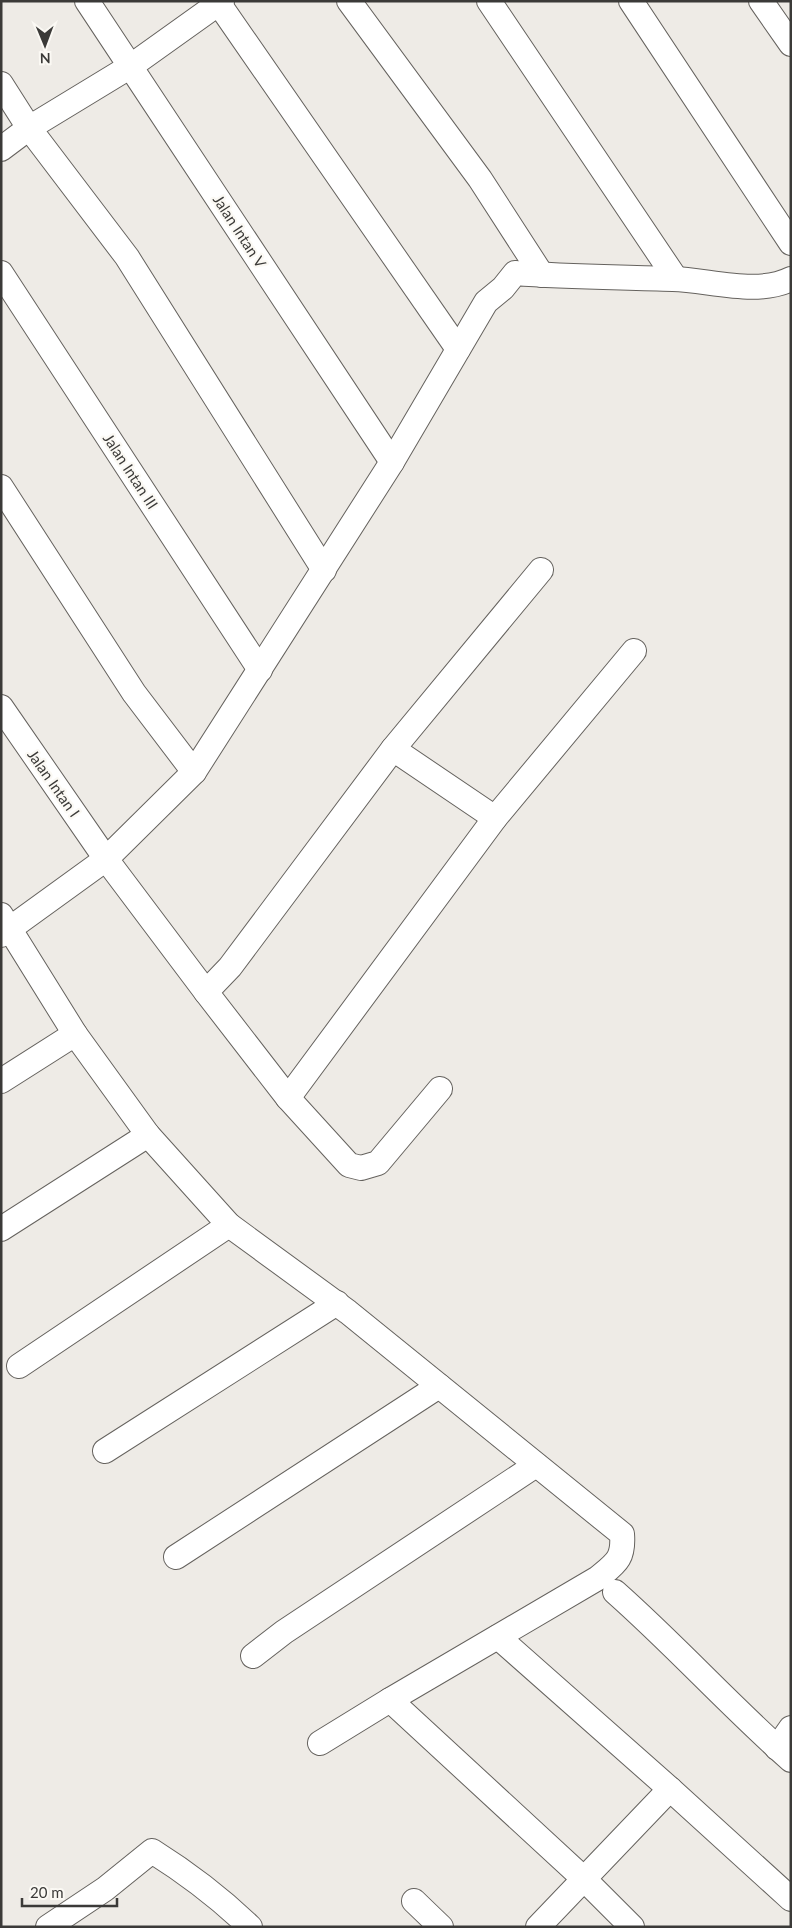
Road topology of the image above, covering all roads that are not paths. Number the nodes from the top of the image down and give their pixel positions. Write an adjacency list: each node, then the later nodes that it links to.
1 (87, 1): 8 (street, Jalan Intan V)
2 (349, 1): 14 (street)
3 (489, 1): 15 (street)
4 (630, 1): 12 (street)
5 (762, 1): 7 (street)
6 (219, 2): 8 (street); 17 (street)
7 (791, 44)
8 (131, 66): 10 (street); 18 (street, Jalan Intan V)
9 (1, 84): 10 (street)
10 (29, 128): 11 (street); 20 (street)
11 (1, 149)
12 (791, 243)
13 (1, 273): 23 (street, Jalan Intan III)
14 (542, 275): 15 (street); 17 (street)
15 (676, 279): 16 (street)
16 (791, 279)
17 (458, 349): 18 (street)
18 (392, 462): 20 (street)
19 (1, 487): 26 (street)
20 (324, 570): 23 (street)
21 (541, 570): 25 (street)
22 (634, 650): 27 (street)
23 (260, 670): 26 (street)
24 (1, 707): 28 (street, Jalan Intan I)
25 (393, 748): 27 (street); 30 (street)
26 (194, 772): 28 (street)
27 (495, 818): 34 (street)
28 (106, 859): 29 (street); 30 (street, Jalan Intan I)
29 (4, 927): 31 (street)
30 (206, 992): 34 (street, Jalan Intan I)
31 (75, 1034): 32 (street); 35 (street)
32 (1, 1081)
33 (440, 1090): 34 (street, Jalan Intan I)
34 (288, 1098)
35 (148, 1135): 36 (street); 37 (street)
36 (229, 1225): 38 (street); 39 (street)
37 (1, 1229)
38 (337, 1303): 40 (street); 41 (street)
39 (19, 1366)
40 (440, 1386): 42 (street); 43 (street)
41 (105, 1451)
42 (536, 1465): 45 (street); 46 (street)
43 (176, 1557)
44 (615, 1592): 50 (street)
45 (498, 1637): 47 (street); 51 (street)
46 (254, 1656)
47 (390, 1700): 49 (street); 52 (street)
48 (791, 1728): 50 (street)
49 (320, 1743)
50 (784, 1754)
51 (670, 1789): 52 (street); 53 (street)
52 (584, 1879): 58 (street); 59 (street)
53 (791, 1899)
54 (414, 1901): 57 (street)
55 (55, 1925): 56 (street)
56 (250, 1927)
57 (442, 1927)
58 (538, 1927)
59 (632, 1927)

